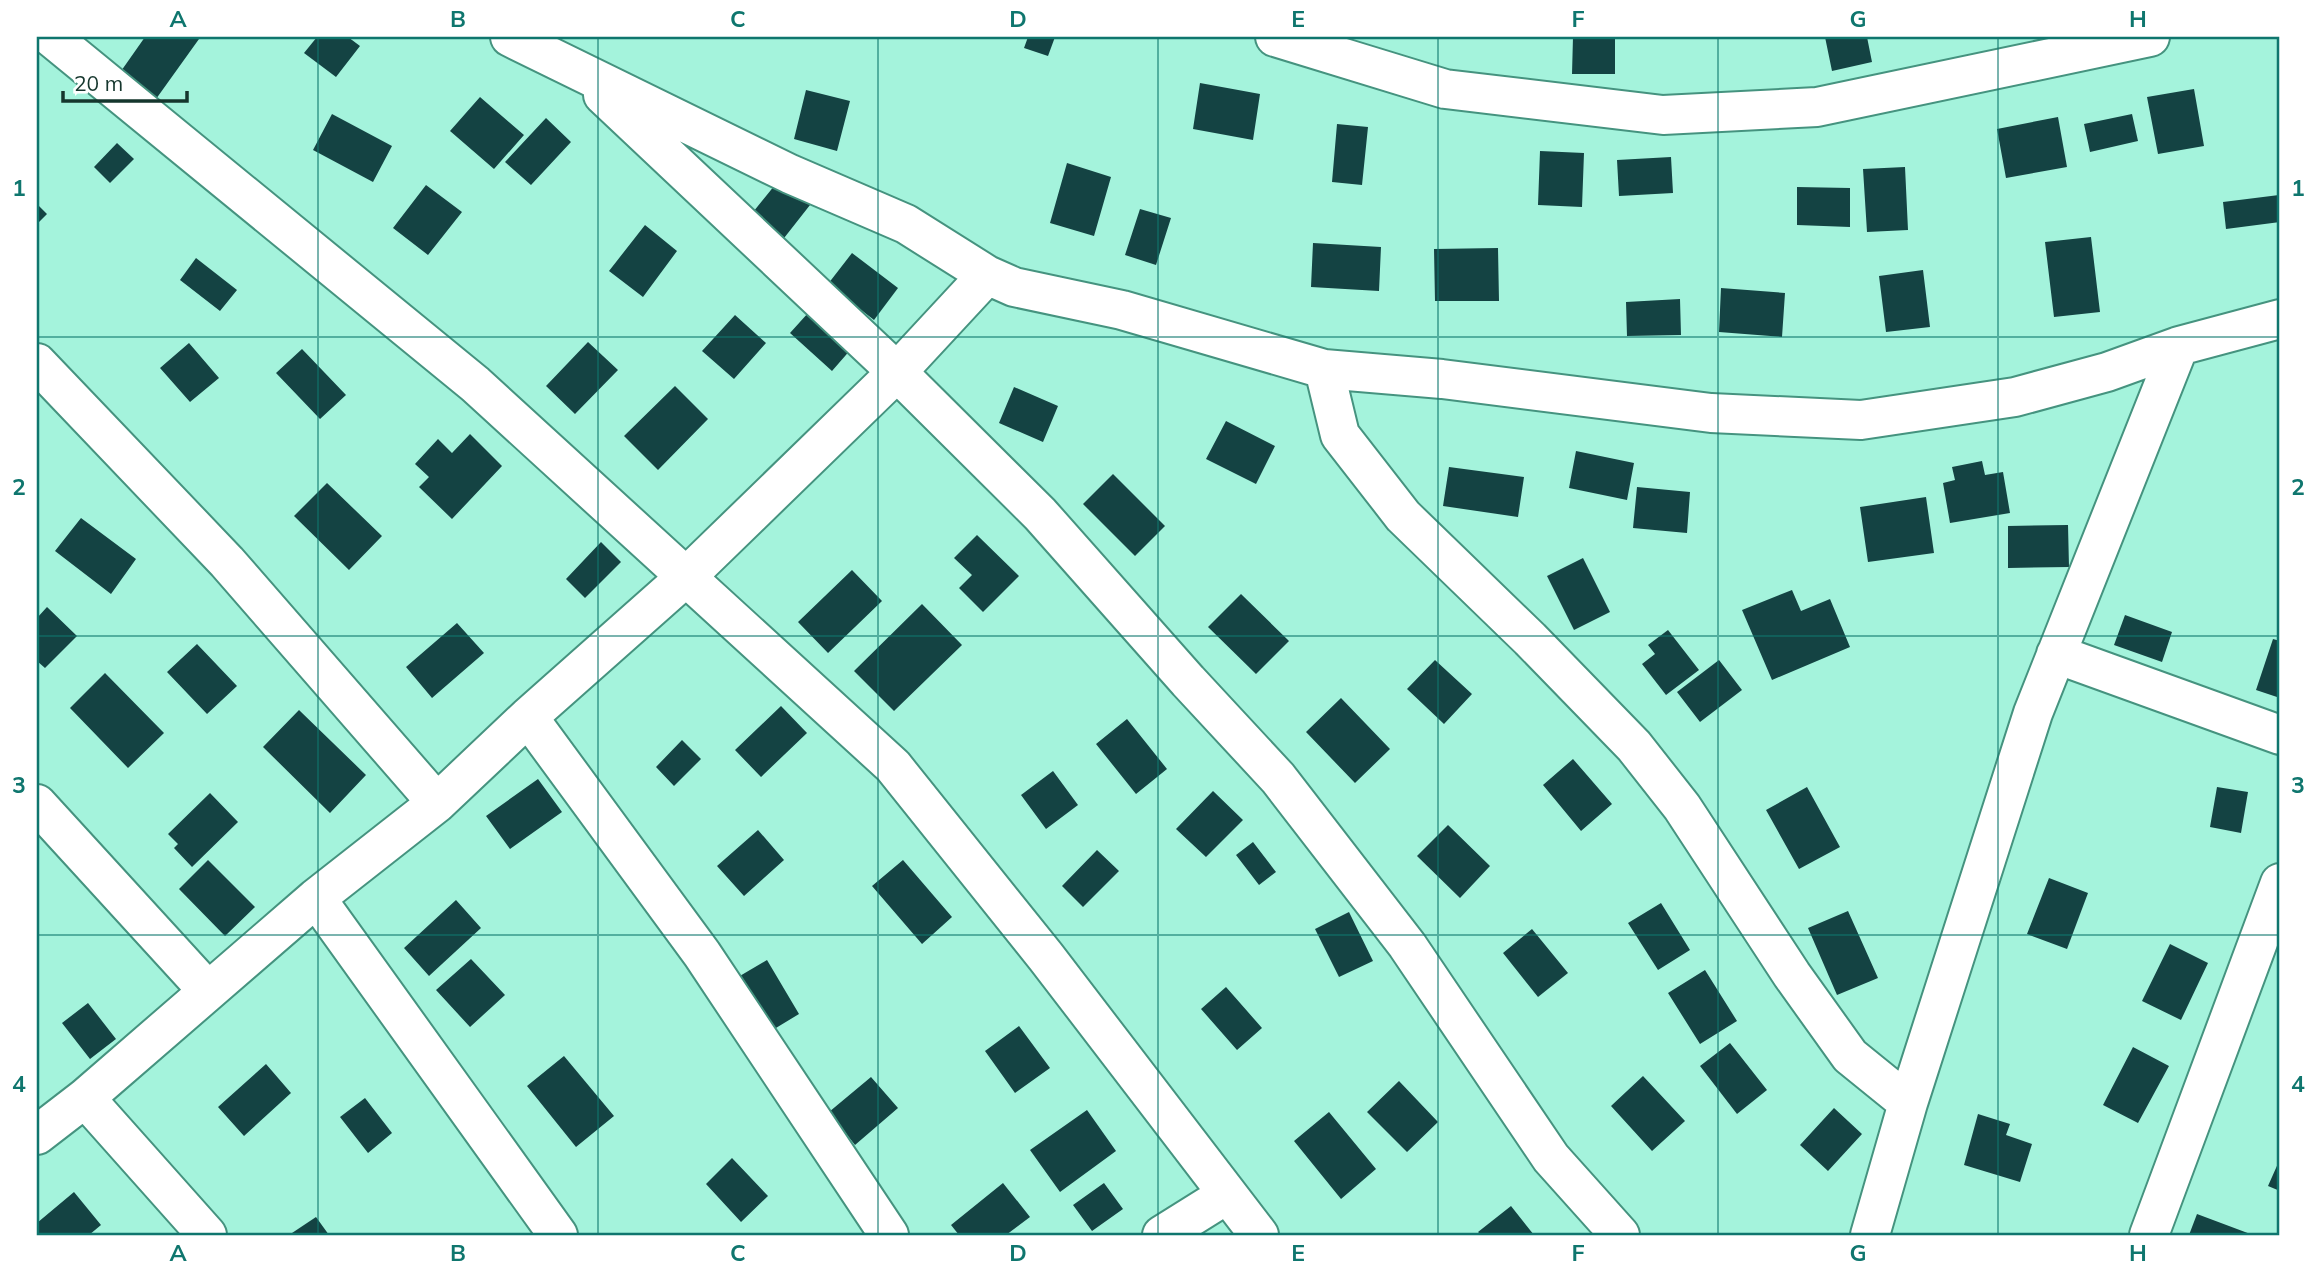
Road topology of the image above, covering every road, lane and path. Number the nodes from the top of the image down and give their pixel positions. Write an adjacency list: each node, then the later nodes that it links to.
1 (51, 37): 12 (street)
2 (510, 37): 5 (street)
3 (1275, 37): 4 (street)
4 (2150, 37)
5 (574, 67): 6 (street); 11 (street)
6 (987, 275): 10 (street); 11 (street)
7 (2280, 319): 8 (street)
8 (2179, 346): 10 (street); 13 (street)
9 (37, 363): 16 (street)
10 (1324, 369): 22 (street)
11 (897, 372): 12 (street); 30 (street)
12 (687, 576): 14 (street); 24 (street)
13 (2056, 654): 15 (street); 22 (street)
14 (528, 717): 16 (street); 27 (street)
15 (2280, 735)
16 (437, 803): 19 (street)
17 (37, 804): 20 (street)
18 (2280, 883): 32 (street)
19 (316, 898): 20 (street); 26 (street)
20 (208, 991): 21 (street)
21 (85, 1098): 23 (street); 25 (street)
22 (1908, 1103): 31 (street)
23 (37, 1135)
24 (1226, 1195): 28 (street); 29 (street)
25 (207, 1235)
26 (558, 1235)
27 (889, 1235)
28 (1162, 1235)
29 (1259, 1235)
30 (1620, 1235)
31 (1870, 1235)
32 (2149, 1235)

